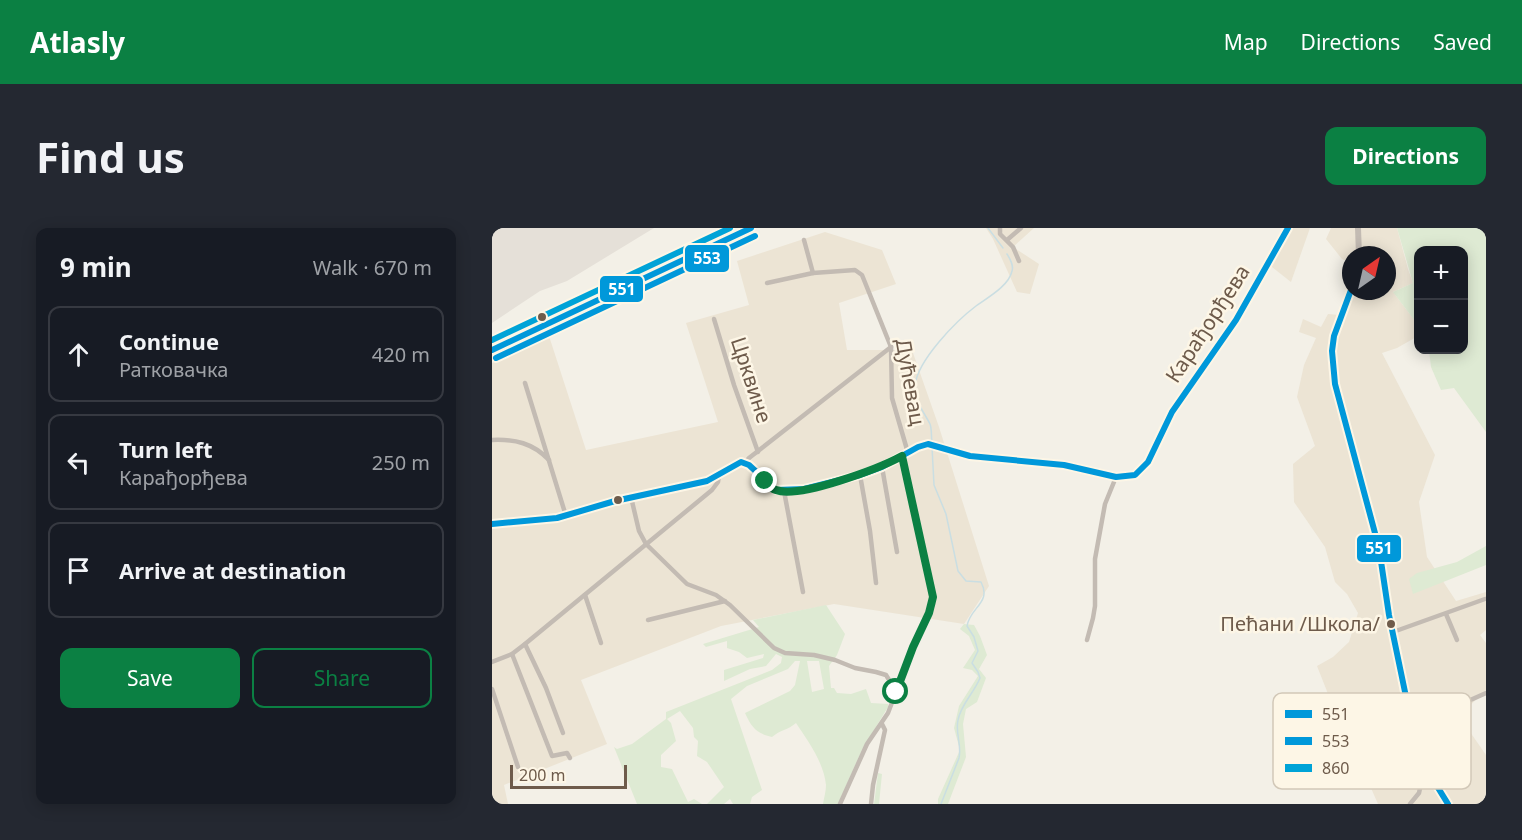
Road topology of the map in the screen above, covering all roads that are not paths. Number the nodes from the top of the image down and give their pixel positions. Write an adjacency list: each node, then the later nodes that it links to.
1 (751, 228): 15 (main road)
2 (1000, 228): 7 (street)
3 (1021, 228): 7 (street)
4 (1287, 228): 25 (street, Карађорђева)
5 (1358, 228): 8 (street)
6 (804, 240): 10 (street)
7 (1006, 240): 9 (street)
8 (1359, 246)
9 (1019, 261)
10 (813, 273): 11 (street, Дућевац); 14 (street, Дућевац)
11 (767, 283)
12 (1347, 300): 39 (street)
13 (714, 319): 18 (street, Црквине)
14 (891, 347): 18 (street); 19 (street, Дућевац)
15 (492, 350)
16 (525, 383): 20 (street)
17 (492, 440): 20 (street)
18 (758, 452): 21 (street)
19 (905, 454): 22 (street); 25 (street); 47 (street, Дућевац)
20 (550, 461): 28 (street)
21 (746, 463): 24 (street); 26 (street)
22 (882, 467): 23 (street); 31 (street)
23 (860, 475): 26 (street); 32 (street)
24 (719, 476): 27 (street); 30 (street)
25 (1116, 477): 40 (street)
26 (784, 492): 33 (street)
27 (631, 497): 28 (street); 30 (street)
28 (566, 516): 29 (street)
29 (492, 524)
30 (646, 544): 34 (street); 36 (street)
31 (897, 552)
32 (876, 583)
33 (803, 592)
34 (585, 595): 42 (street); 43 (street)
35 (1485, 600): 37 (street)
36 (724, 601): 38 (street); 47 (street)
37 (1446, 614): 39 (street); 41 (street)
38 (648, 620)
39 (1393, 632): 48 (street)
40 (1087, 640)
41 (1457, 640)
42 (525, 644): 44 (street); 52 (street)
43 (601, 644)
44 (512, 654): 45 (street); 53 (street)
45 (492, 662)
46 (492, 689): 54 (street)
47 (896, 692): 51 (street, Дућевац)
48 (1405, 693)
49 (1486, 693): 50 (street)
50 (1471, 700)
51 (882, 724): 57 (street); 58 (street)
52 (563, 733)
53 (570, 758)
54 (518, 767)
55 (1420, 789): 59 (street)
56 (1439, 789): 60 (street)
57 (840, 804)
58 (871, 804)
59 (1410, 804)
60 (1448, 804)

